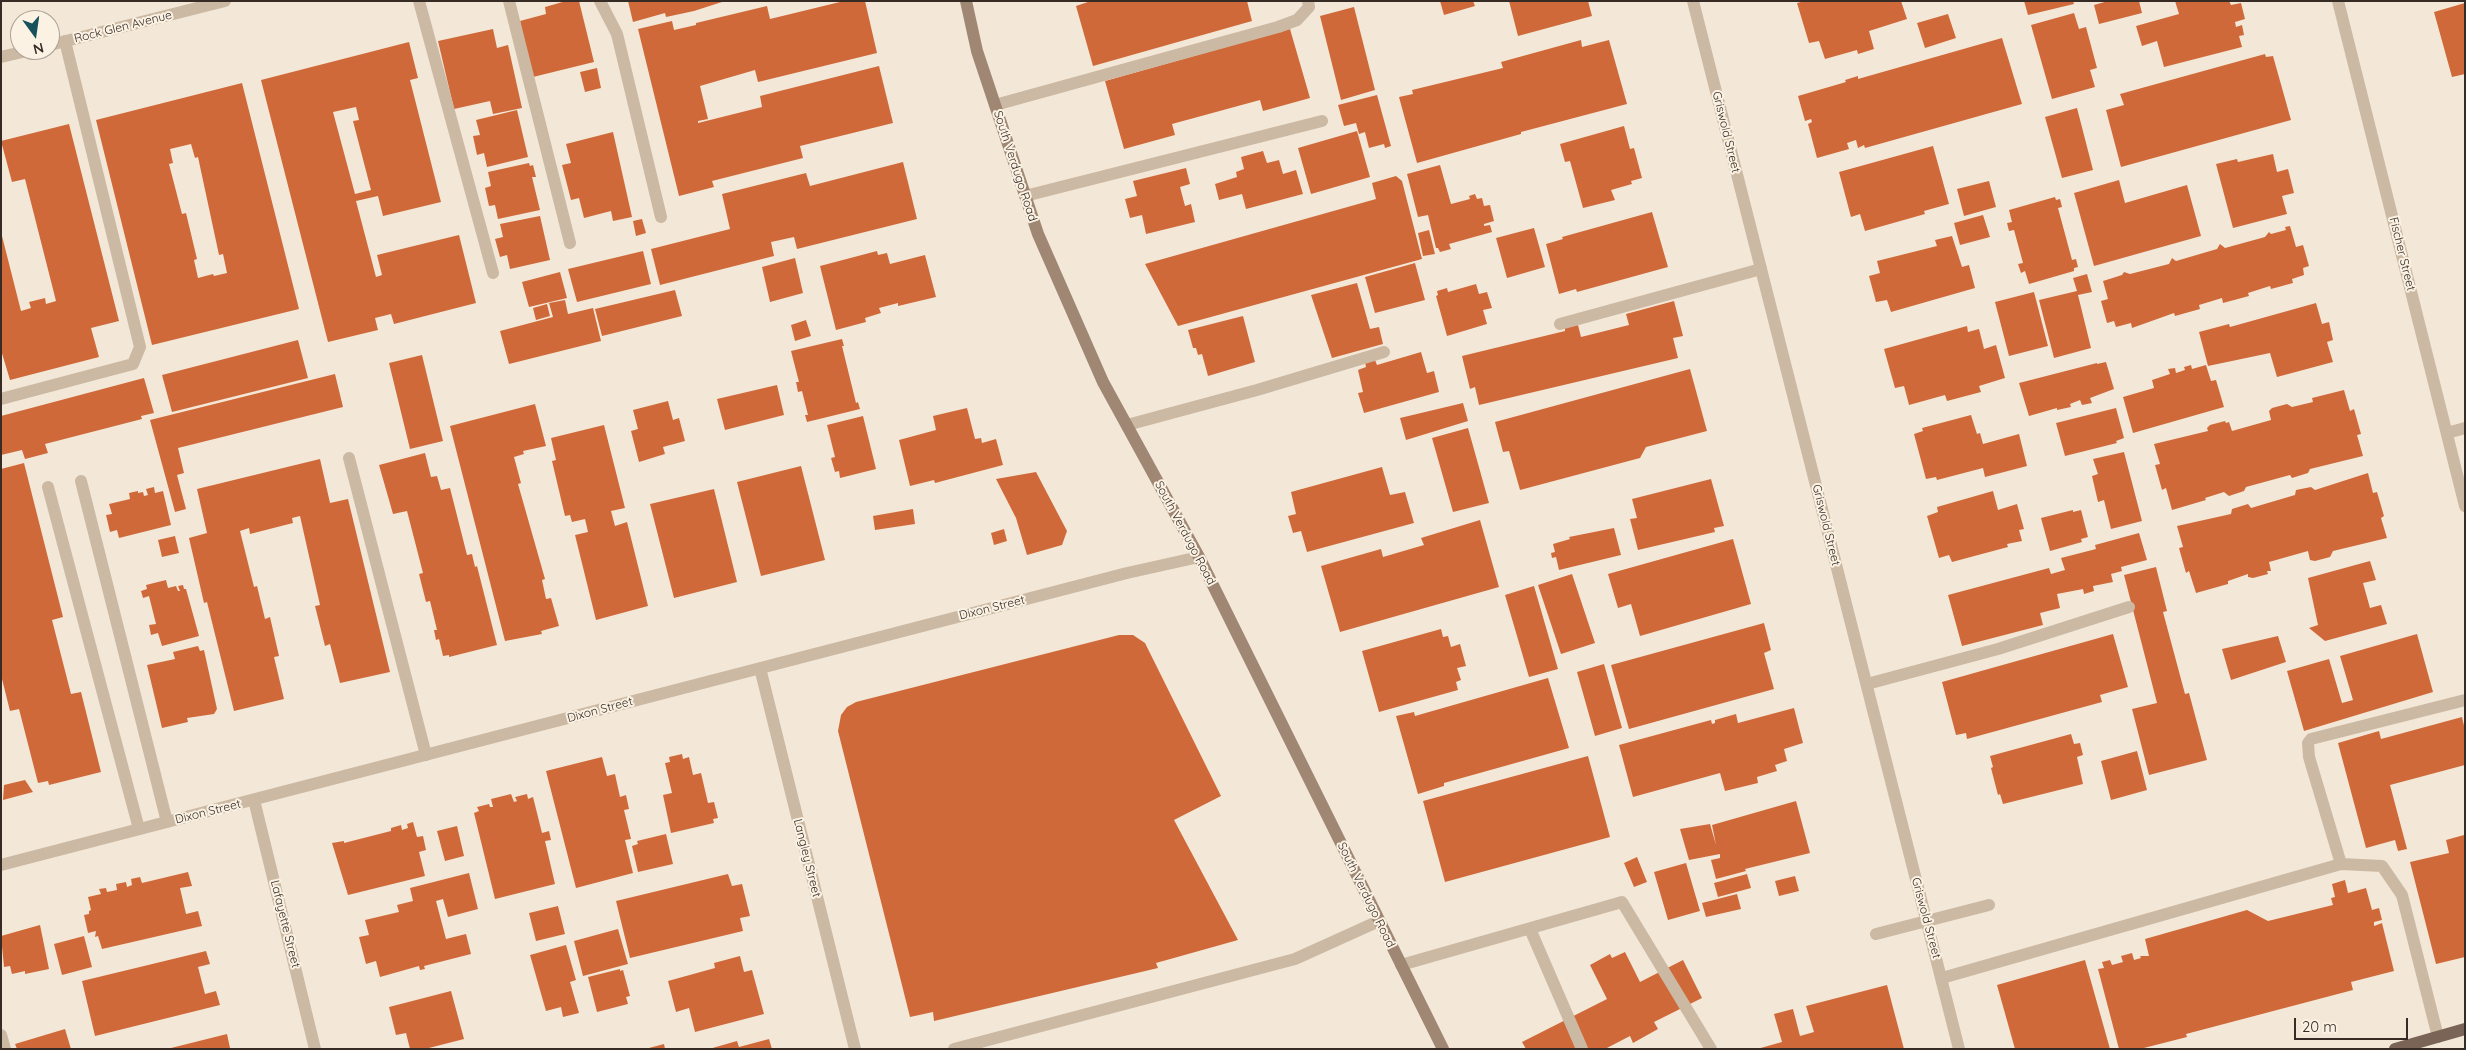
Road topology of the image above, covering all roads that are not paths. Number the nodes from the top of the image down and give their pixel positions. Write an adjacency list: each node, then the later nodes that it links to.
1 (225, 1): 9 (street, Rock Glen Avenue)
2 (419, 1): 17 (street)
3 (509, 1): 15 (street)
4 (600, 1): 14 (street)
5 (966, 1): 11 (main road, South Verdugo Road)
6 (1308, 1): 11 (street)
7 (1693, 1): 16 (street, Griswold Street)
8 (2338, 1): 23 (street, Fischer Street)
9 (65, 41): 10 (street, Rock Glen Avenue); 20 (street)
10 (60, 42)
11 (995, 105): 13 (main road, South Verdugo Road)
12 (1322, 121): 13 (street)
13 (1025, 196): 21 (main road, South Verdugo Road)
14 (661, 217)
15 (570, 243)
16 (1761, 270): 18 (street); 31 (street, Griswold Street)
17 (494, 273)
18 (1560, 324)
19 (1384, 352): 21 (street)
20 (1, 398)
21 (1127, 425): 28 (main road, South Verdugo Road)
22 (2465, 428): 23 (street)
23 (2447, 433): 27 (street, Fischer Street)
24 (349, 458): 33 (street)
25 (80, 480): 35 (street)
26 (48, 487): 36 (street)
27 (2465, 506)
28 (1199, 557): 30 (street, Dixon Street); 40 (main road, South Verdugo Road)
29 (2129, 607): 31 (street)
30 (760, 668): 33 (street, Dixon Street); 52 (street, Langley Street)
31 (1867, 684): 41 (street, Griswold Street)
32 (2465, 700): 37 (street)
33 (426, 755): 34 (street, Dixon Street)
34 (254, 800): 35 (street, Dixon Street); 51 (street, Lafayette Street)
35 (167, 822): 36 (street, Dixon Street)
36 (139, 829): 38 (street, Dixon Street)
37 (2341, 864): 45 (street); 48 (street)
38 (1, 865)
39 (1989, 905): 41 (street)
40 (1379, 920): 44 (main road, South Verdugo Road); 53 (street)
41 (1926, 922): 43 (street); 45 (street, Griswold Street)
42 (1530, 929): 44 (street); 55 (street); 56 (street)
43 (1876, 934)
44 (1402, 966): 54 (main road, South Verdugo Road)
45 (1942, 978): 57 (street, Griswold Street)
46 (2465, 1029): 48 (main road)
47 (1, 1035): 50 (street)
48 (2438, 1037): 49 (main road)
49 (2414, 1046): 58 (main road)
50 (5, 1049)
51 (315, 1049)
52 (855, 1049)
53 (954, 1049)
54 (1443, 1049)
55 (1582, 1049)
56 (1711, 1049)
57 (1959, 1049)
58 (2395, 1049)

